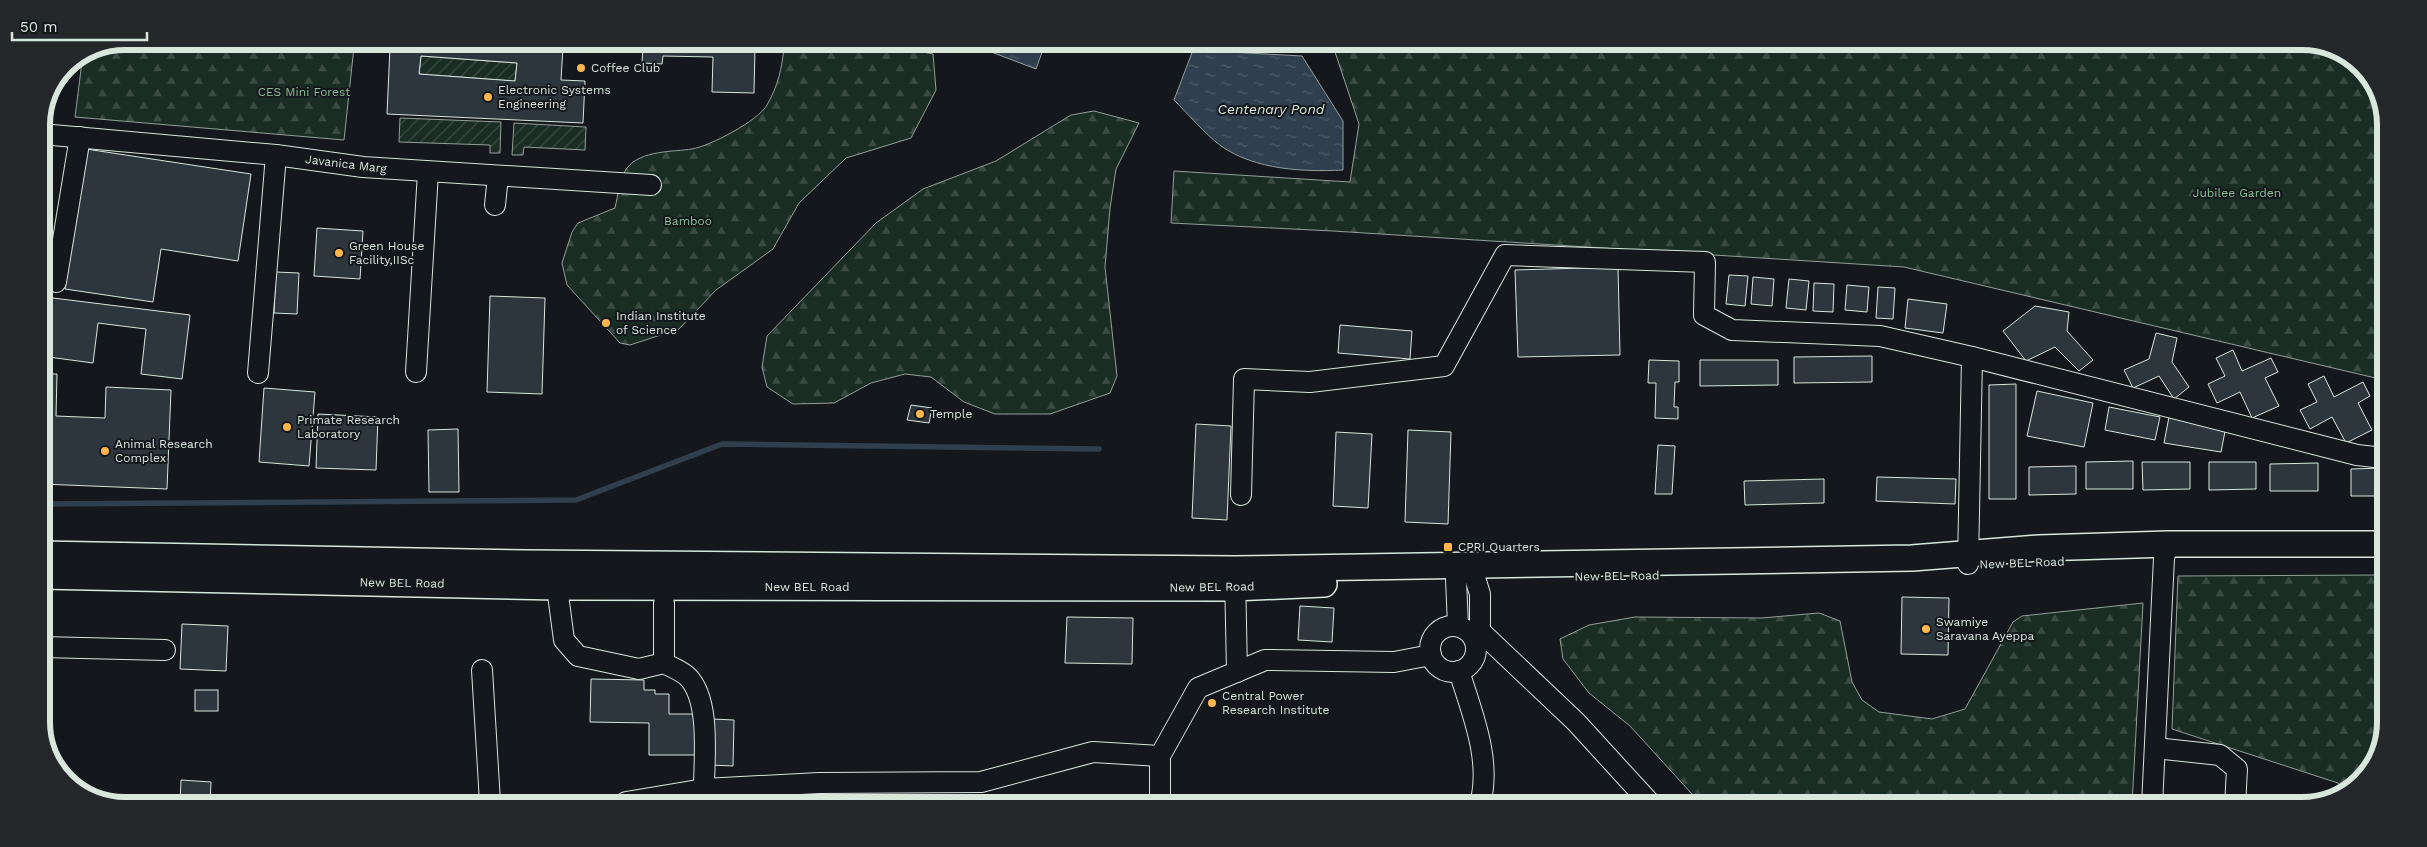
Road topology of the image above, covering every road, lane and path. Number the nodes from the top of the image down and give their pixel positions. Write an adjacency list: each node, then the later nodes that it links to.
1 (50, 135): 2 (street, Javanica Marg)
2 (80, 137): 3 (street, Javanica Marg); 8 (street)
3 (276, 155): 4 (street, Javanica Marg); 11 (street)
4 (428, 172): 5 (street, Javanica Marg); 10 (street)
5 (498, 176): 6 (street, Javanica Marg); 7 (street)
6 (651, 185)
7 (495, 205)
8 (56, 282)
9 (1972, 357): 12 (street); 13 (street); 17 (street)
10 (416, 372)
11 (258, 373)
12 (2377, 457)
13 (1241, 495)
14 (2377, 544): 15 (main road, New BEL Road)
15 (2166, 551): 17 (main road, New BEL Road); 18 (main road, New BEL Road); 32 (street)
16 (50, 554): 20 (main road, New BEL Road)
17 (1969, 558): 20 (main road, New BEL Road); 21 (main road, New BEL Road)
18 (2377, 558)
19 (50, 576): 22 (main road, New BEL Road)
20 (1235, 579): 21 (main road, New BEL Road); 22 (main road, New BEL Road); 31 (street)
21 (1466, 579): 24 (street); 39 (street)
22 (557, 586): 28 (street)
23 (664, 603): 28 (street)
24 (1458, 626): 27 (street); 30 (street)
25 (50, 647): 26 (street)
26 (165, 650)
27 (1431, 655): 30 (street); 31 (street)
28 (664, 663): 34 (street)
29 (482, 670): 35 (street)
30 (1460, 671): 38 (street)
31 (1237, 672): 33 (street)
32 (2155, 748): 40 (street); 41 (street)
33 (1160, 756): 34 (street); 37 (street)
34 (704, 789): 36 (street)
35 (490, 797)
36 (656, 797)
37 (1160, 797)
38 (1481, 797)
39 (1645, 797)
40 (2152, 797)
41 (2235, 797)

